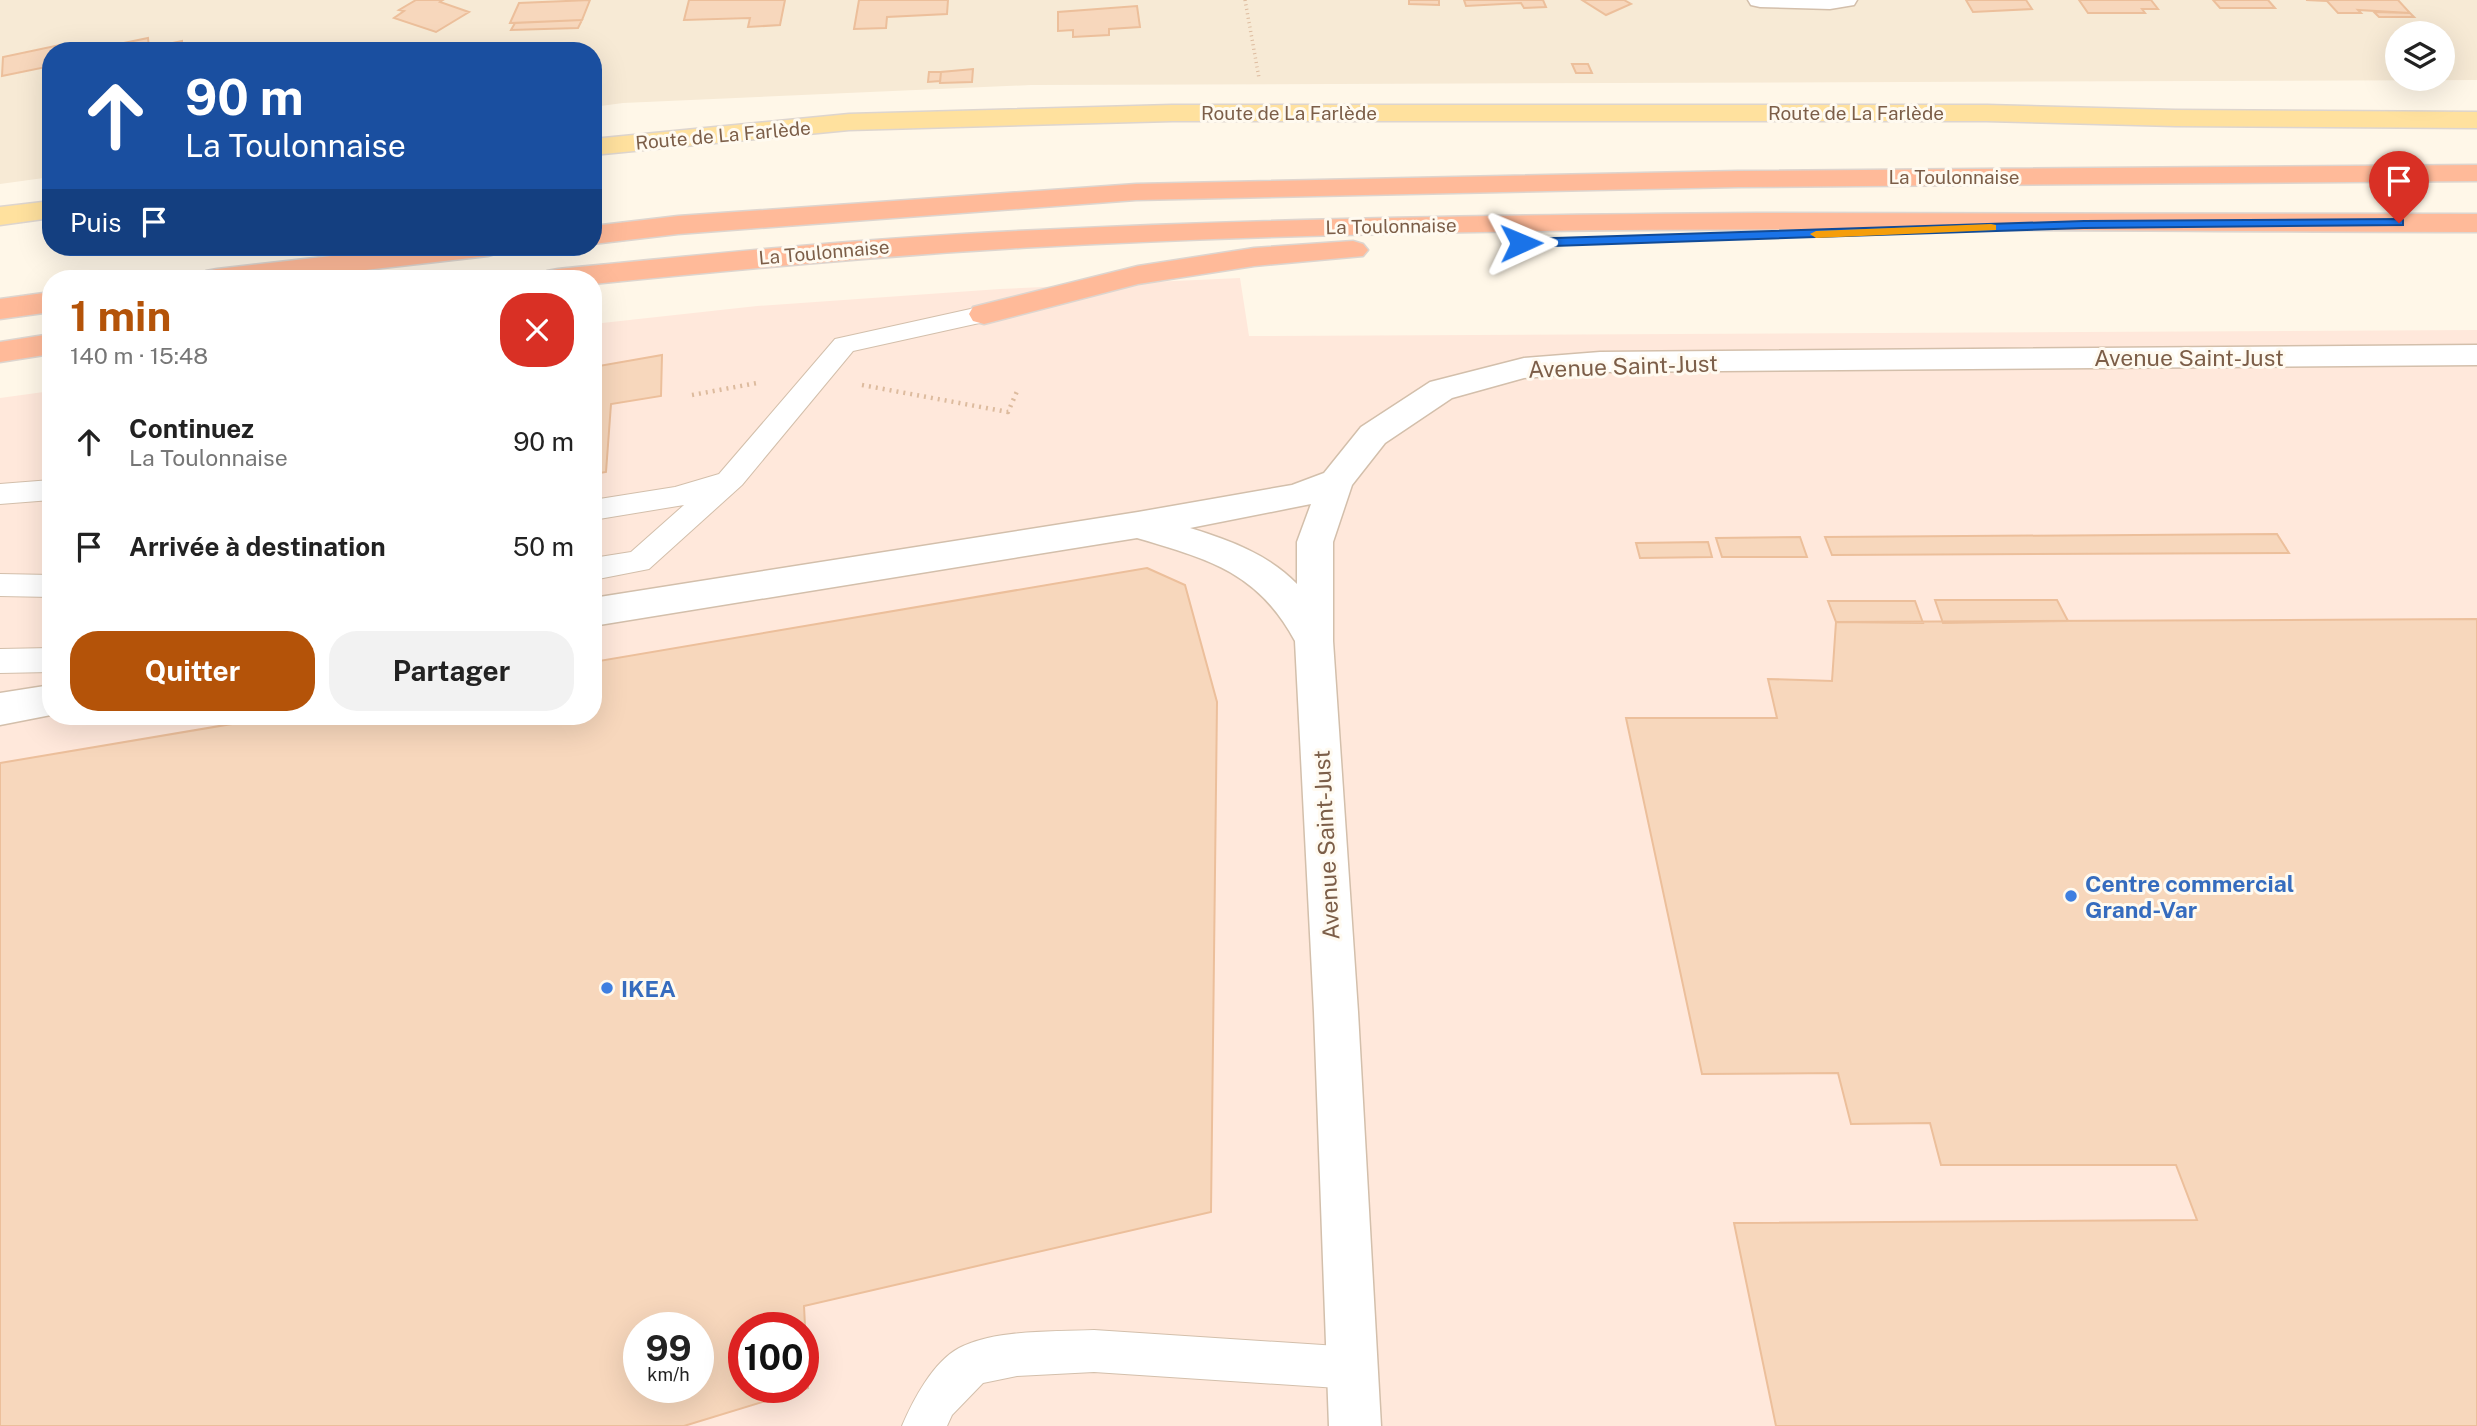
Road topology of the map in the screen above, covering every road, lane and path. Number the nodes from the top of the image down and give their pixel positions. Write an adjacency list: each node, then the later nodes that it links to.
1 (1245, 0): 5 (path)
2 (1759, 0): 3 (street)
3 (1845, 0)
4 (2477, 102): 6 (main road, Route de La Farlède)
5 (1265, 113): 6 (main road, Route de La Farlède); 8 (main road, Route de La Farlède)
6 (1987, 113): 7 (main road, Route de La Farlède)
7 (2477, 120)
8 (602, 146)
9 (2477, 173): 14 (highway, La Toulonnaise)
10 (42, 210): 11 (main road)
11 (0, 216)
12 (2477, 223): 13 (highway, La Toulonnaise)
13 (2084, 224): 17 (highway, La Toulonnaise); 20 (highway)
14 (602, 234)
15 (409, 256): 16 (highway)
16 (287, 270)
17 (602, 273)
18 (42, 303): 19 (highway)
19 (0, 309)
20 (984, 314): 24 (lane)
21 (42, 345): 22 (highway)
22 (0, 352)
23 (2477, 355): 28 (street, Avenue Saint-Just)
24 (818, 376): 25 (path); 26 (path); 27 (lane)
25 (1018, 388)
26 (692, 395)
27 (732, 478): 31 (lane); 33 (lane)
28 (1336, 481): 32 (street); 37 (street, Avenue Saint-Just)
29 (42, 492): 30 (lane)
30 (0, 494)
31 (602, 509)
32 (1138, 525): 36 (street); 37 (street)
33 (602, 567)
34 (0, 585): 35 (lane)
35 (42, 586)
36 (602, 611)
37 (1314, 641): 42 (street, Avenue Saint-Just)
38 (42, 660): 39 (lane)
39 (0, 661)
40 (42, 702): 41 (street)
41 (0, 709)
42 (1353, 1368): 43 (lane); 44 (street, Avenue Saint-Just)
43 (924, 1426)
44 (1354, 1426)

